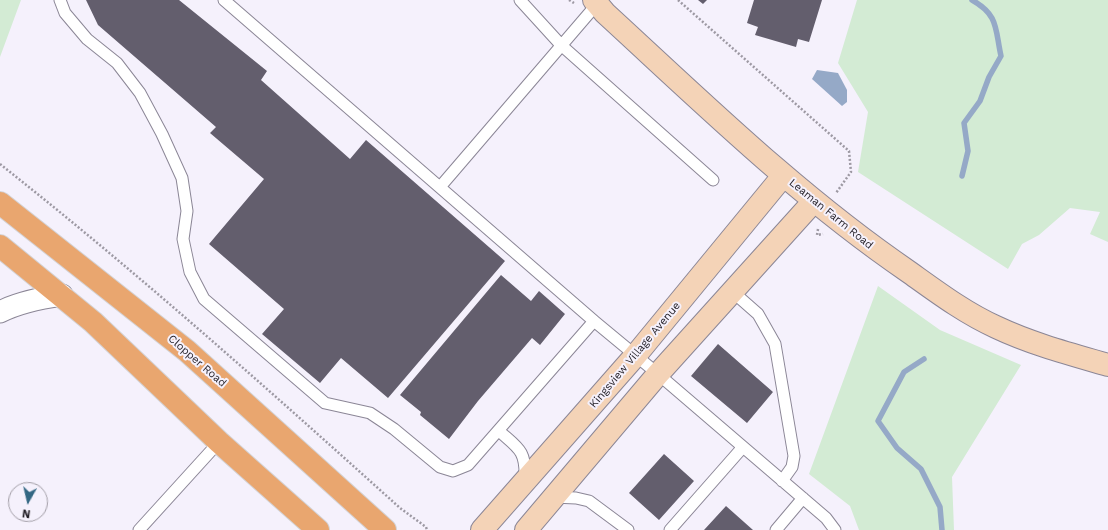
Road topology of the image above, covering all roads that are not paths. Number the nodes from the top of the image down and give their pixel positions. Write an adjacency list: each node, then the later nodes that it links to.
1 (60, 0): 19 (lane)
2 (224, 0): 8 (lane)
3 (520, 0): 5 (lane)
4 (595, 2): 5 (lane); 6 (street, Leaman Farm Road)
5 (561, 45): 7 (lane); 8 (lane)
6 (783, 176): 10 (street, Leaman Farm Road); 16 (street, Kingsview Village Avenue)
7 (713, 180)
8 (440, 187): 15 (lane)
9 (0, 203): 28 (main road, Clopper Road)
10 (820, 206): 12 (street); 17 (street, Leaman Farm Road)
11 (0, 246): 13 (main road)
12 (733, 292): 18 (street); 22 (lane)
13 (62, 296): 14 (street); 20 (main road)
14 (0, 312)
15 (594, 322): 16 (lane); 19 (lane)
16 (635, 356): 18 (lane); 23 (street, Kingsview Village Avenue)
17 (1108, 365)
18 (658, 374): 21 (lane); 24 (street)
19 (499, 431): 23 (lane)
20 (219, 442): 26 (lane); 27 (main road)
21 (743, 447): 22 (lane); 32 (lane)
22 (782, 481): 25 (lane)
23 (525, 482): 29 (street, Kingsview Village Avenue)
24 (553, 497): 30 (street); 31 (lane)
25 (803, 498): 33 (lane); 34 (lane)
26 (140, 530)
27 (318, 530)
28 (385, 530)
29 (482, 530)
30 (526, 530)
31 (628, 530)
32 (670, 530)
33 (776, 530)
34 (835, 530)

